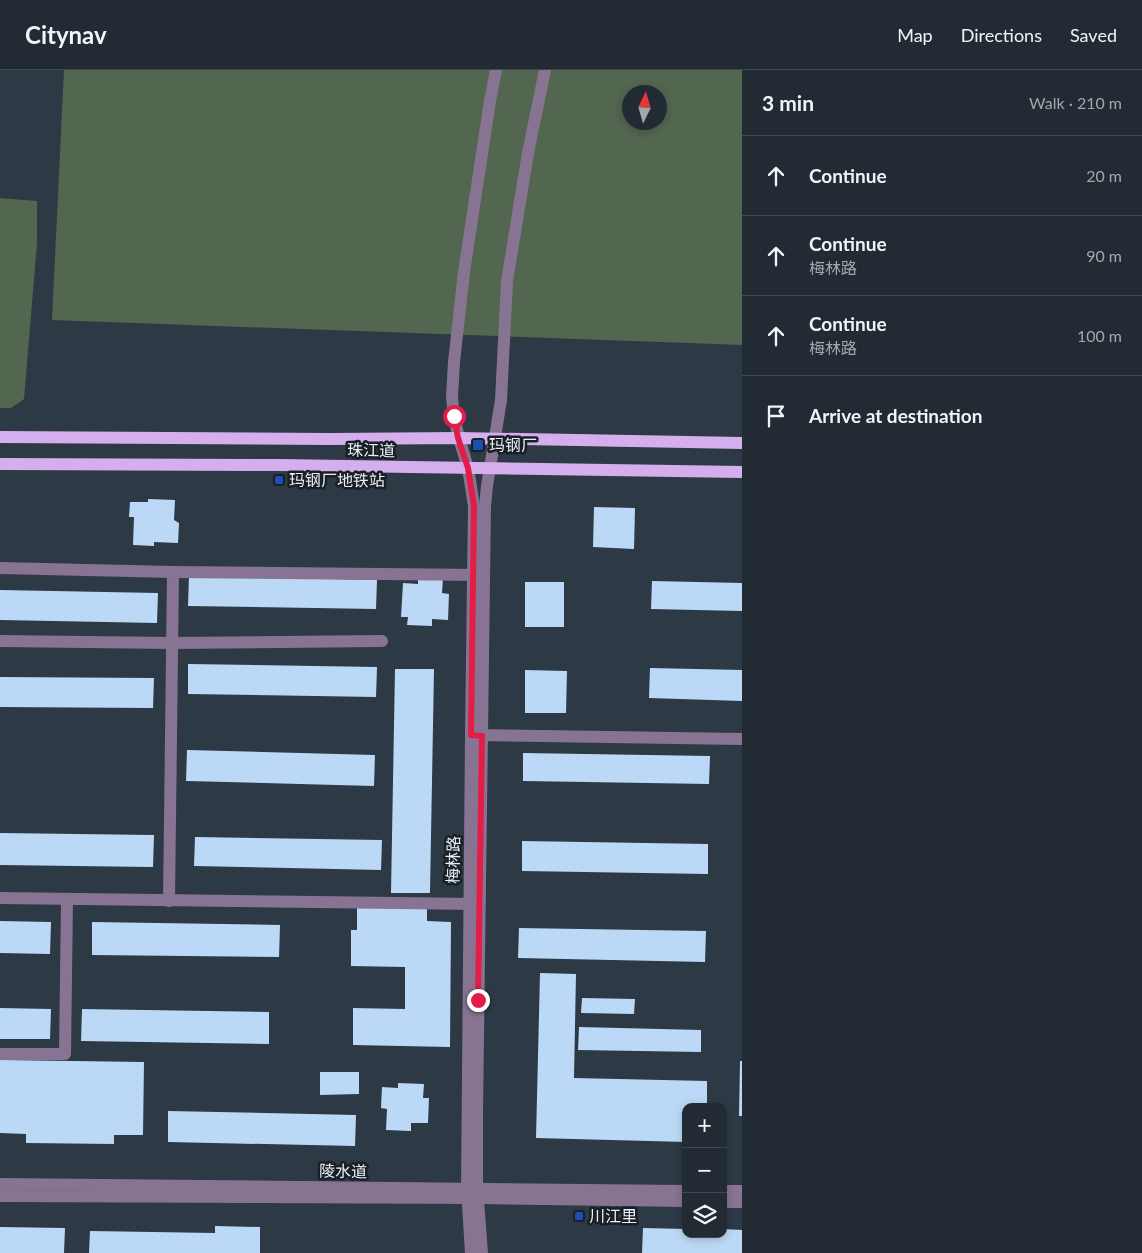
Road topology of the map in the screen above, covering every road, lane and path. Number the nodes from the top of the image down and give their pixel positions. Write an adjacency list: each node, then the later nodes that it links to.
1 (496, 70): 4 (street, 梅林路)
2 (545, 70): 5 (street, 梅林路)
3 (0, 437): 4 (main road, 珠江道)
4 (458, 438): 5 (main road, 珠江道); 8 (street, 梅林路)
5 (494, 438): 6 (main road, 珠江道); 9 (street, 梅林路)
6 (742, 443)
7 (0, 464): 8 (main road, 珠江道)
8 (468, 468): 9 (main road, 珠江道); 13 (street, 梅林路)
9 (489, 468): 10 (main road, 珠江道); 13 (street, 梅林路)
10 (742, 472)
11 (0, 568): 12 (street)
12 (173, 572): 13 (street); 16 (street)
13 (479, 575): 17 (street, 梅林路)
14 (0, 641): 16 (street)
15 (382, 641): 16 (street)
16 (172, 643): 21 (street)
17 (476, 735): 18 (street); 22 (street, 梅林路)
18 (742, 739)
19 (0, 898): 20 (street)
20 (67, 900): 21 (street); 23 (street)
21 (169, 901): 22 (street)
22 (474, 904): 28 (street, 梅林路)
23 (0, 1054)
24 (0, 1184): 28 (street, 陵水道)
25 (682, 1191): 28 (street, 陵水道)
26 (727, 1191): 27 (street)
27 (742, 1191)
28 (472, 1193): 29 (street, 陵水道); 30 (street, 陵水道); 33 (street, 梅林路); 34 (street, 梅林路)
29 (0, 1196)
30 (682, 1201)
31 (727, 1202): 32 (street)
32 (742, 1202)
33 (471, 1253)
34 (482, 1253)

